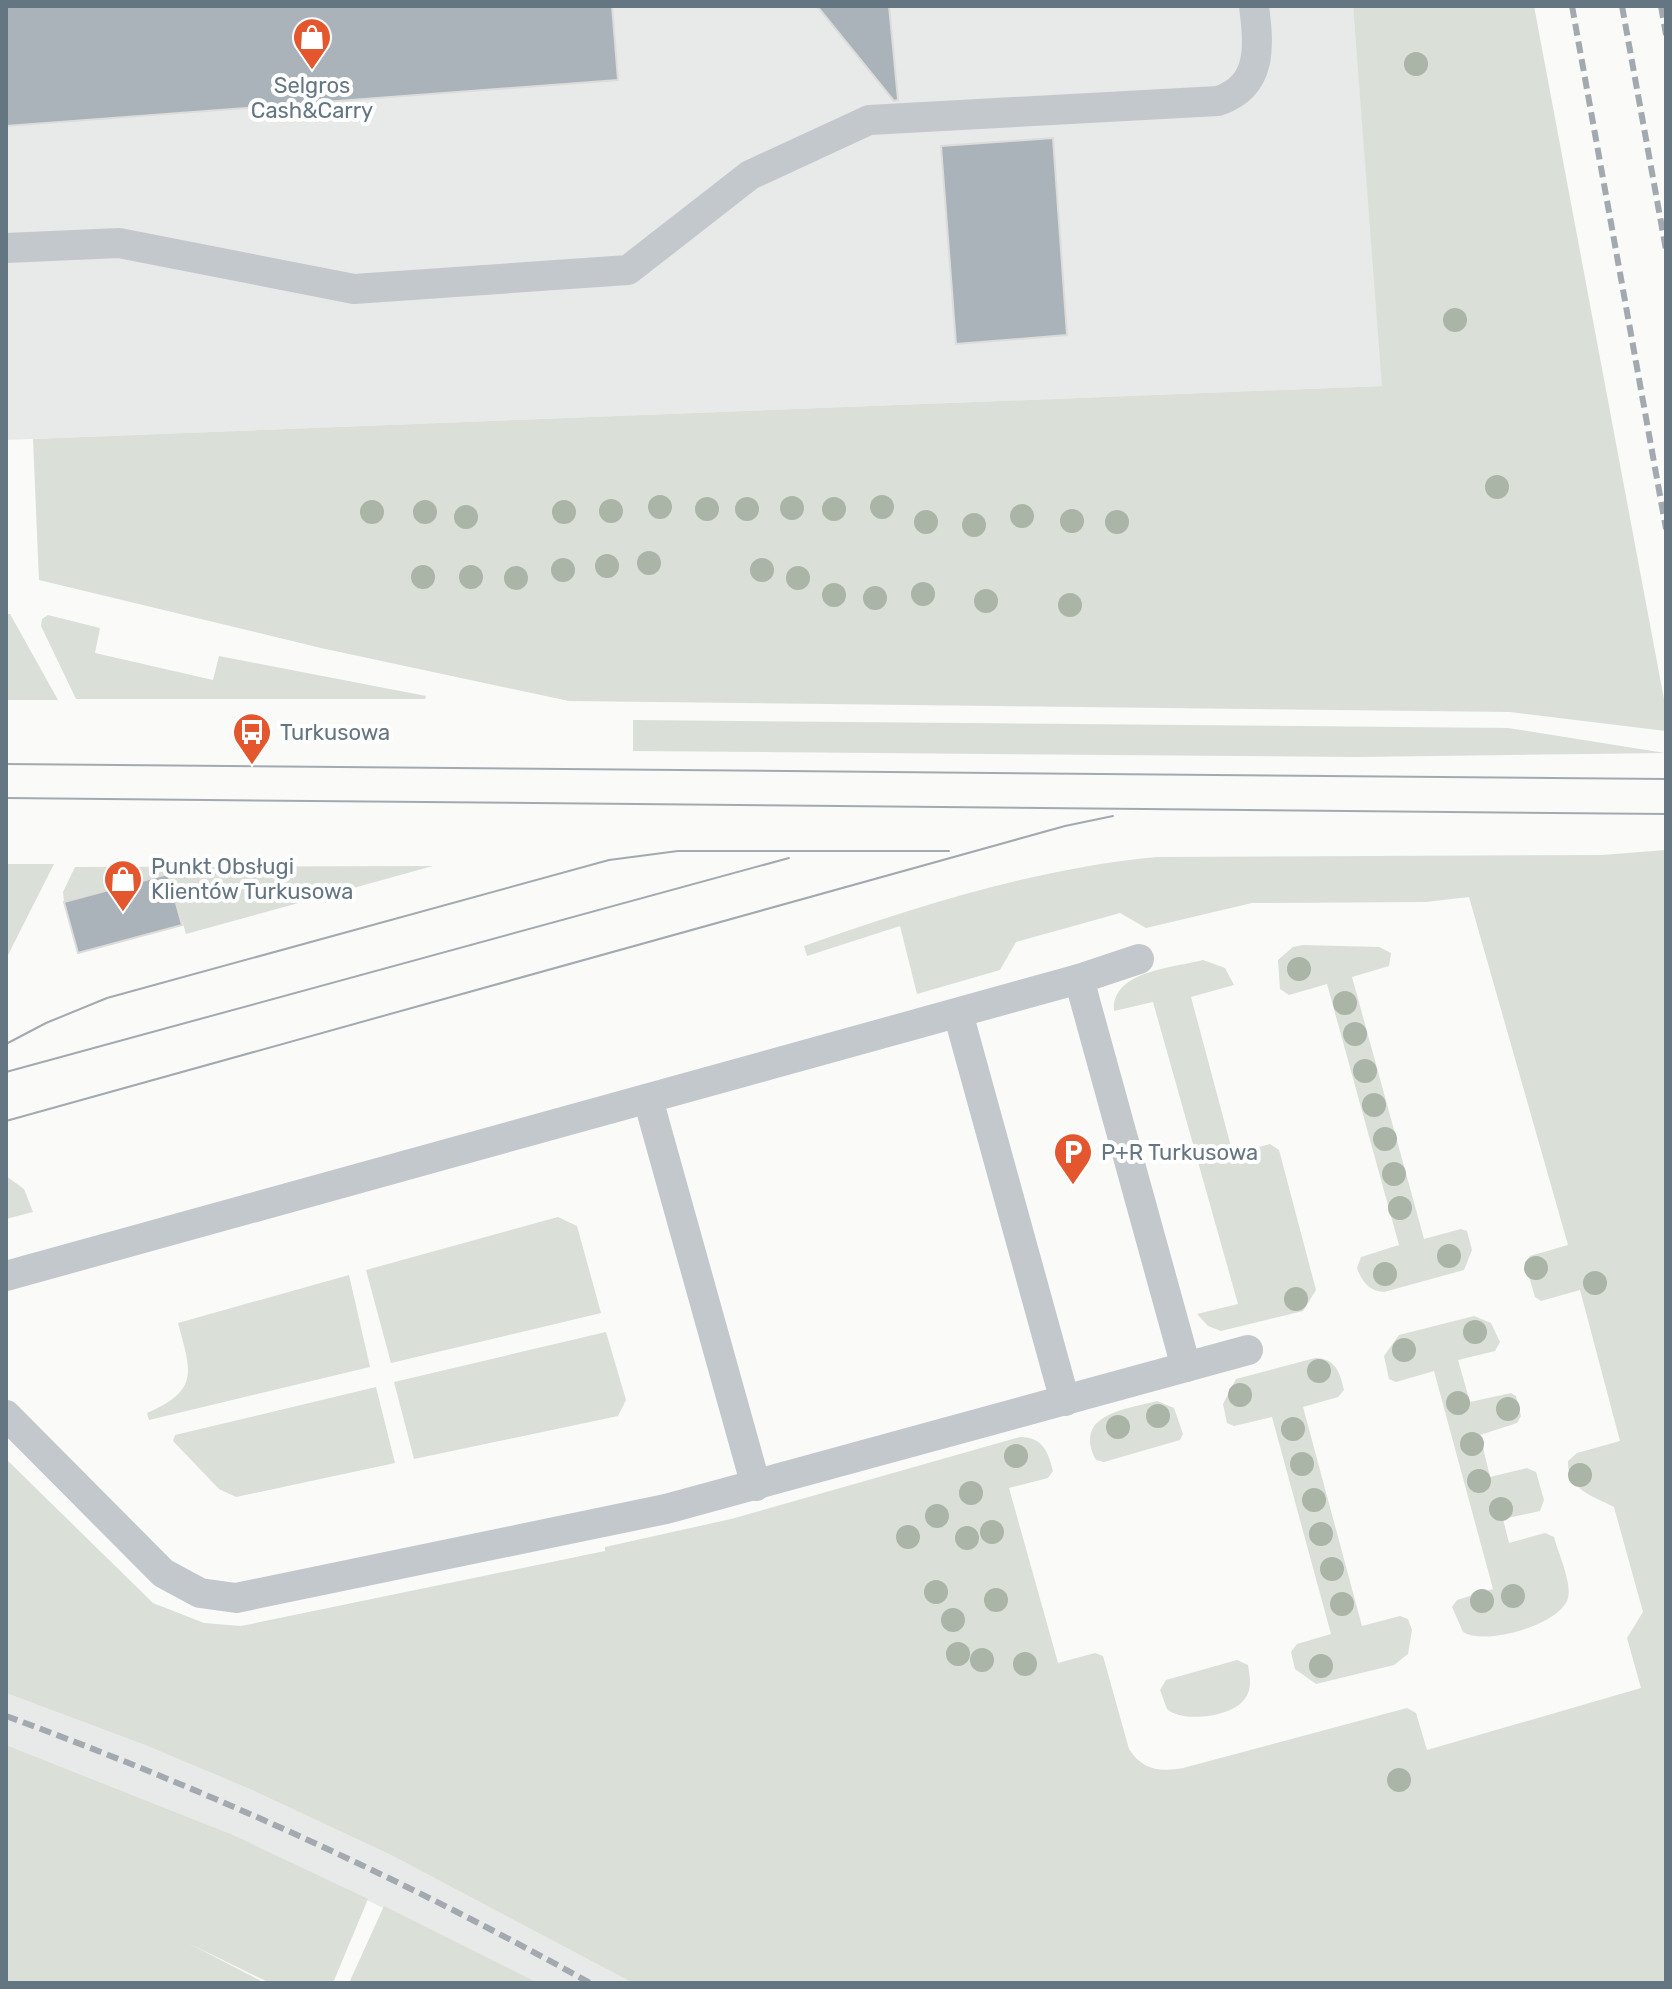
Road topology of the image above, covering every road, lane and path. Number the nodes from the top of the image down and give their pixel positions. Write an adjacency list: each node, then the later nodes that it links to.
1 (1254, 6): 2 (lane)
2 (6, 248)
3 (1139, 959): 4 (lane)
4 (1079, 979): 5 (lane); 9 (lane)
5 (958, 1013): 6 (lane); 10 (lane)
6 (648, 1099): 7 (lane); 12 (lane)
7 (6, 1276)
8 (1248, 1350): 9 (lane)
9 (1186, 1367): 10 (lane)
10 (1065, 1401): 12 (lane)
11 (6, 1415): 12 (lane)
12 (756, 1486)

